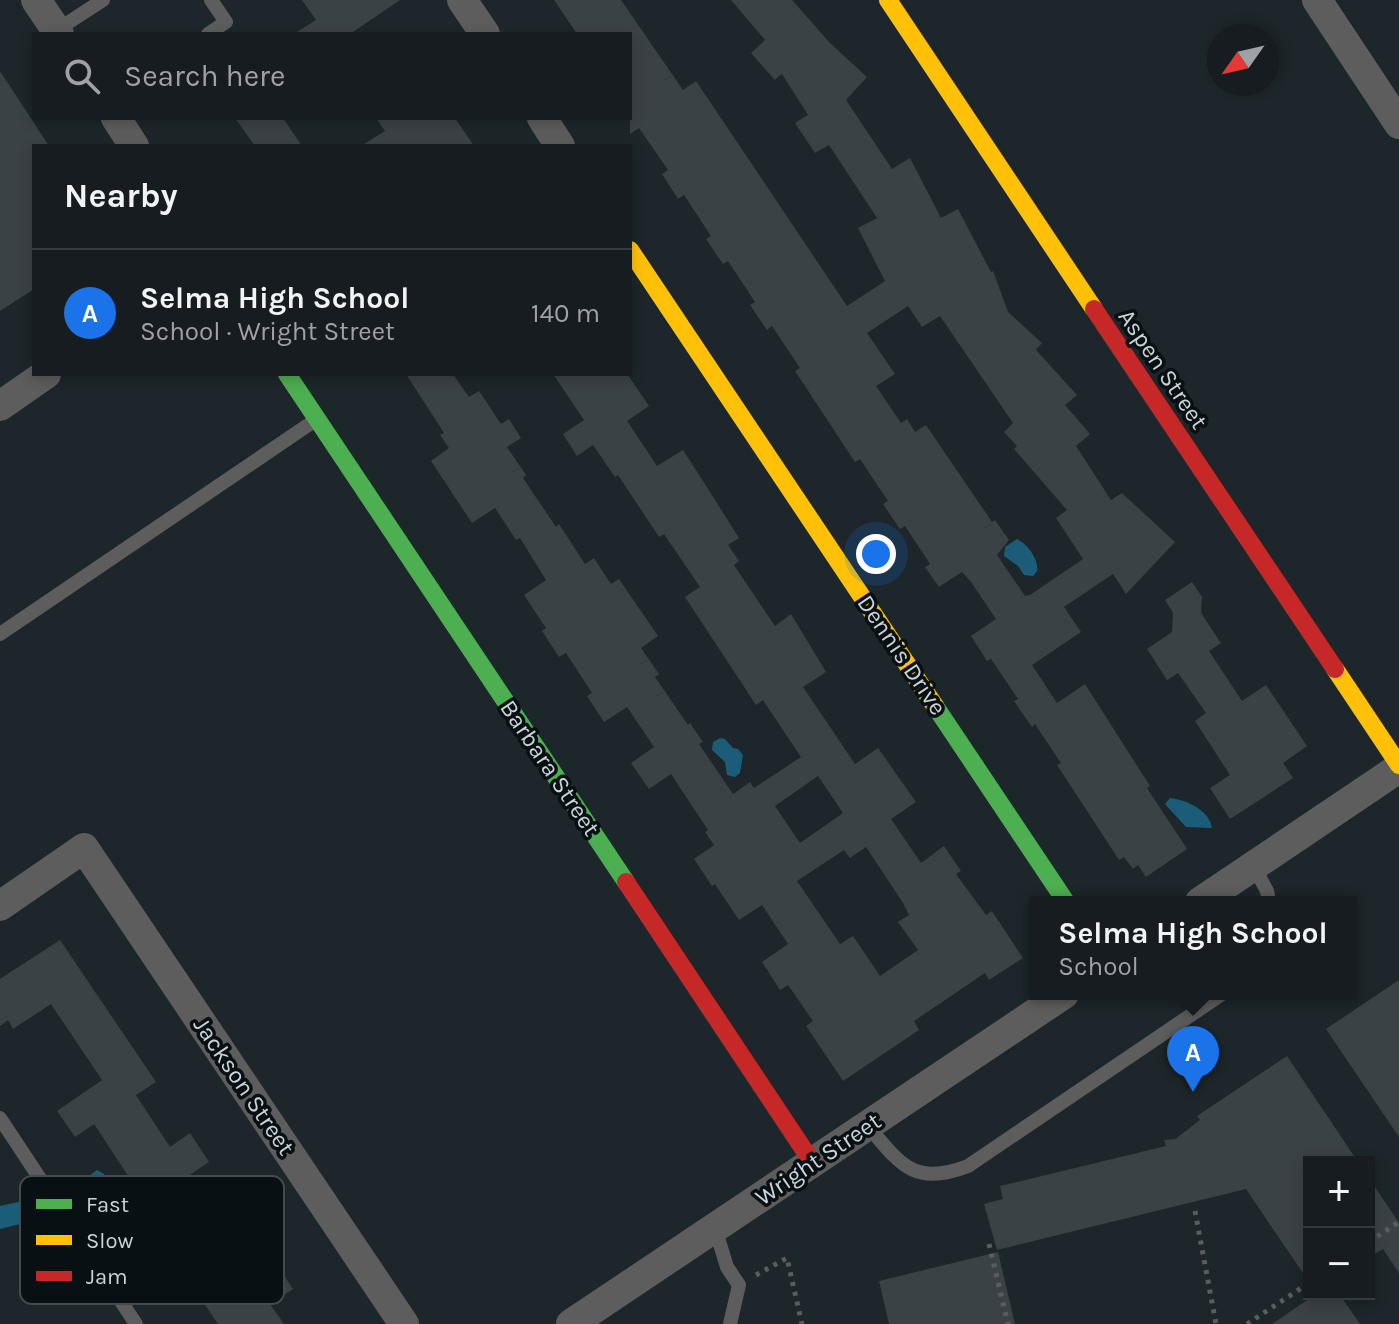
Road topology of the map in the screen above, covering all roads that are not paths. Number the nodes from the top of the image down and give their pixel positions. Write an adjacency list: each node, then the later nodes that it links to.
1 (36, 0): 7 (street)
2 (103, 0): 7 (lane)
3 (211, 0): 8 (lane)
4 (462, 0): 9 (street)
5 (888, 0): 21 (street, Aspen Street)
6 (1317, 0): 12 (street)
7 (58, 32)
8 (211, 32)
9 (484, 32)
10 (117, 120): 13 (street)
11 (543, 120): 14 (street)
12 (1399, 124)
13 (133, 144)
14 (559, 144)
15 (632, 253): 23 (street, Dennis Drive)
16 (43, 376): 18 (street)
17 (288, 376): 19 (street, Barbara Street)
18 (0, 406)
19 (317, 419): 20 (lane); 31 (street, Barbara Street)
20 (0, 634)
21 (1399, 766): 22 (street)
22 (1253, 865): 24 (street); 25 (lane)
23 (1062, 896)
24 (1209, 896)
25 (1268, 896)
26 (0, 906): 36 (street, Jackson Street)
27 (1055, 1000): 30 (street, Wright Street)
28 (1213, 1000): 30 (lane)
29 (0, 1118): 32 (lane)
30 (868, 1126): 31 (street, Wright Street)
31 (812, 1162): 33 (street, Wright Street)
32 (38, 1176)
33 (715, 1228): 37 (street, Wright Street); 38 (lane)
34 (123, 1304): 35 (lane)
35 (136, 1324)
36 (404, 1324)
37 (571, 1324)
38 (730, 1324)

